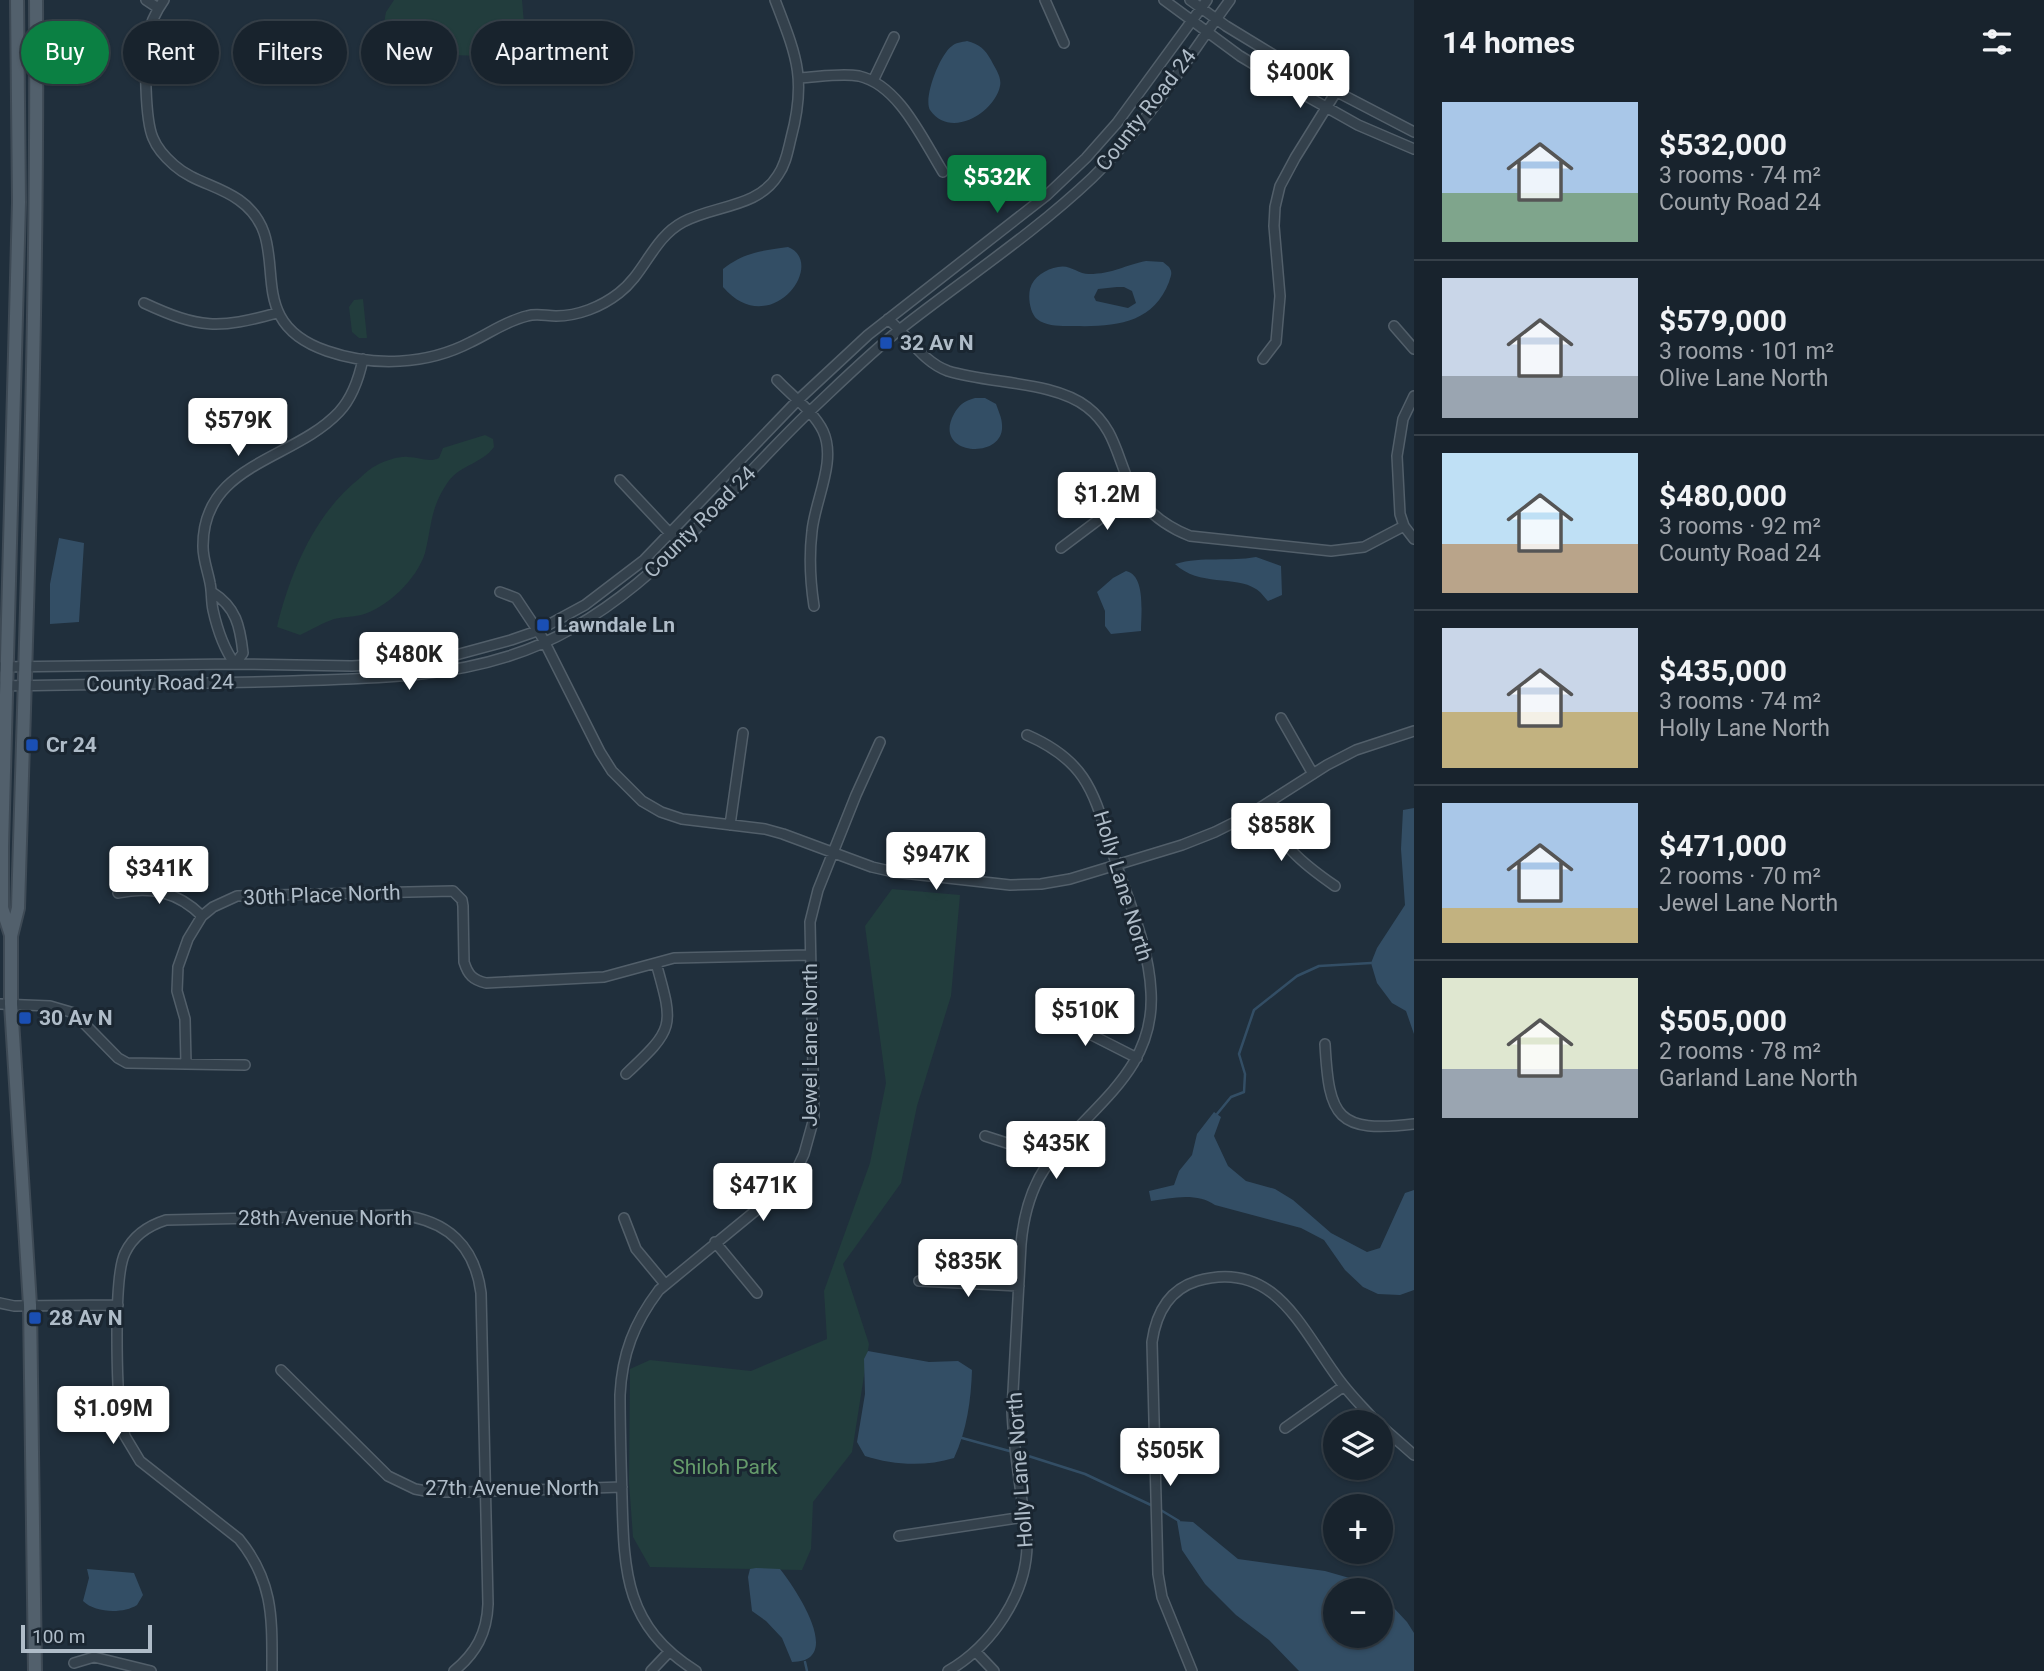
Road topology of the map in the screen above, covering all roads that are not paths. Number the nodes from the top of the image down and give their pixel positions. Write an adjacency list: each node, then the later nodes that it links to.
1 (17, 0): 47 (main road)
2 (36, 0): 48 (main road)
3 (146, 0): 9 (street)
4 (775, 0): 16 (street)
5 (1045, 0): 15 (street)
6 (1164, 0): 12 (street)
7 (1190, 0): 10 (street)
8 (1230, 0): 11 (street, County Road 24)
9 (161, 4): 24 (street)
10 (1204, 4): 11 (street); 12 (street, County Road 24)
11 (1216, 19): 13 (street, County Road 24); 18 (street)
12 (1192, 22): 13 (street); 25 (street, County Road 24)
13 (1207, 32): 19 (street); 27 (street, County Road 24)
14 (894, 37): 17 (street)
15 (1064, 43)
16 (799, 78): 17 (street); 29 (street)
17 (873, 81): 22 (street)
18 (1336, 92): 19 (street); 20 (street)
19 (1327, 108): 21 (street); 30 (street)
20 (1414, 132)
21 (1414, 149)
22 (943, 172)
23 (144, 303): 24 (street)
24 (277, 313): 29 (street)
25 (888, 319): 27 (street); 33 (street, County Road 24)
26 (1394, 326): 28 (street)
27 (900, 329): 34 (street, County Road 24); 36 (street)
28 (1414, 349)
29 (363, 359): 42 (street)
30 (1263, 359)
31 (777, 380): 33 (street)
32 (1414, 396): 37 (street)
33 (797, 401): 34 (street); 38 (street, County Road 24)
34 (808, 412): 40 (street, County Road 24); 44 (street)
35 (620, 480): 38 (street)
36 (1134, 492): 37 (street); 41 (street)
37 (1404, 526): 39 (street)
38 (670, 534): 40 (street); 45 (street, County Road 24)
39 (1414, 539)
40 (680, 544): 45 (street, County Road 24)
41 (1061, 548)
42 (212, 592): 46 (street); 46 (street)
43 (500, 592): 45 (street)
44 (814, 606)
45 (541, 637): 46 (street, County Road 24); 49 (street, County Road 24); 59 (street)
46 (235, 664): 48 (street, County Road 24); 49 (street)
47 (3, 667): 48 (street, County Road 24); 50 (main road)
48 (25, 667): 51 (main road)
49 (235, 682): 51 (street, County Road 24)
50 (3, 685): 51 (street, County Road 24); 60 (main road)
51 (25, 685): 66 (main road)
52 (1281, 718): 57 (street)
53 (1414, 731): 57 (street)
54 (743, 733): 59 (street)
55 (1027, 735): 62 (street, Holly Lane North)
56 (880, 743): 61 (street, Jewel Lane North)
57 (1313, 774): 58 (street)
58 (1261, 807): 62 (street); 63 (street)
59 (730, 825): 61 (street)
60 (1, 847): 66 (main road)
61 (833, 852): 62 (street); 67 (street, Jewel Lane North)
62 (1117, 865): 72 (street, Holly Lane North)
63 (1335, 886)
64 (118, 892): 65 (street)
65 (202, 916): 68 (street, 30th Place North); 73 (street)
66 (11, 936): 69 (main road)
67 (810, 955): 68 (street); 80 (street, Jewel Lane North)
68 (656, 963): 75 (street)
69 (5, 1004): 73 (street); 87 (main road)
70 (1048, 1011): 72 (street)
71 (1325, 1044): 76 (street)
72 (1137, 1058): 78 (street, Holly Lane North)
73 (186, 1064): 74 (street)
74 (245, 1065)
75 (626, 1074)
76 (1414, 1124)
77 (985, 1136): 78 (street)
78 (1049, 1164): 83 (street, Holly Lane North)
79 (624, 1218): 82 (street)
80 (715, 1242): 82 (street, Jewel Lane North); 84 (street)
81 (919, 1281): 83 (street)
82 (665, 1284): 94 (street, Jewel Lane North)
83 (1019, 1286): 96 (street, Holly Lane North)
84 (757, 1293)
85 (0, 1303): 87 (street)
86 (118, 1304): 87 (street); 95 (street, 28th Avenue North); 103 (street, 28th Avenue North)
87 (30, 1305): 101 (main road)
88 (281, 1370): 95 (street, 27th Avenue North)
89 (1343, 1386): 90 (street); 91 (street); 109 (street)
90 (1366, 1410)
91 (1285, 1428)
92 (1393, 1436): 93 (street)
93 (1414, 1455)
94 (622, 1487): 95 (street, 27th Avenue North); 99 (street, Jewel Lane North)
95 (485, 1491): 104 (street, 28th Avenue North)
96 (1024, 1517): 97 (street); 98 (street, Holly Lane North)
97 (898, 1536)
98 (975, 1651): 107 (street, Holly Lane North); 108 (street)
99 (669, 1652): 105 (street); 106 (street, Jewel Lane North)
100 (74, 1663): 102 (street)
101 (35, 1671)
102 (151, 1671)
103 (272, 1671)
104 (454, 1671)
105 (651, 1671)
106 (696, 1671)
107 (948, 1671)
108 (994, 1671)
109 (1192, 1671)

